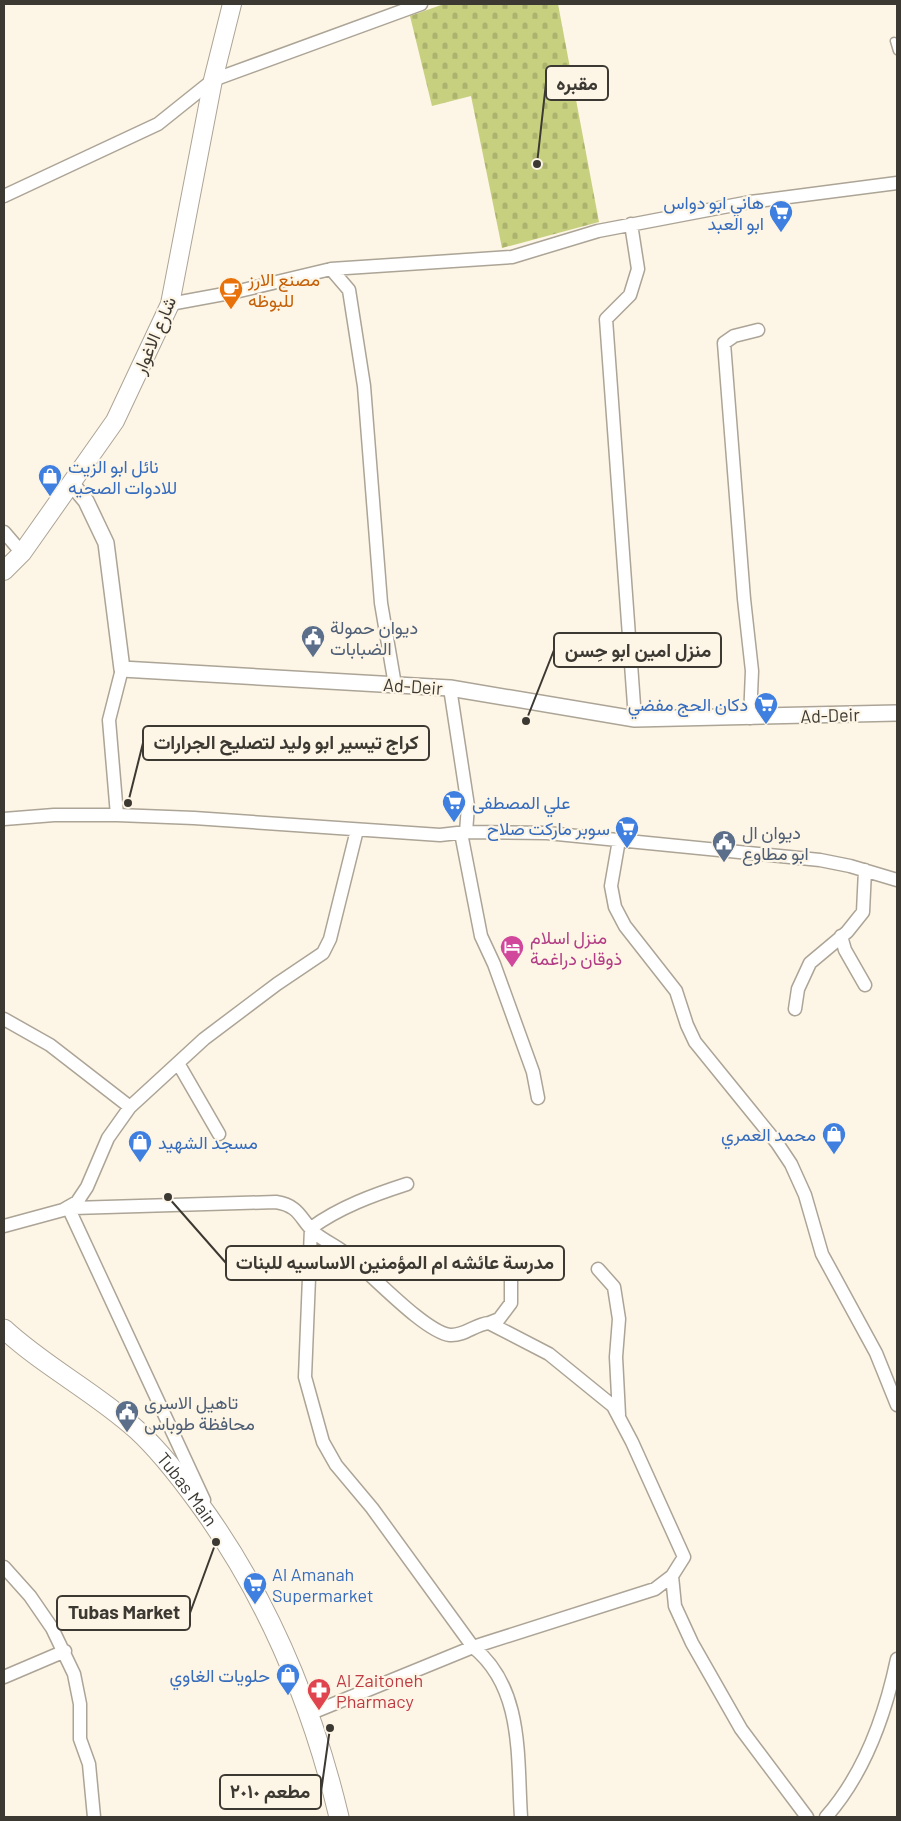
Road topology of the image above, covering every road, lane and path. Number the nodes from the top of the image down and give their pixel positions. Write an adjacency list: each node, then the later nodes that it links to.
1 (232, 4): 5 (main road, شارع الاغوار)
2 (422, 4): 5 (street)
3 (894, 41): 4 (lane)
4 (897, 51)
5 (213, 80): 7 (street); 10 (main road, شارع الاغوار)
6 (897, 183): 8 (street)
7 (4, 196)
8 (631, 224): 9 (street); 21 (street)
9 (331, 269): 10 (street); 17 (street)
10 (170, 304): 12 (main road, شارع الاغوار)
11 (758, 330): 20 (street)
12 (71, 483): 14 (main road, شارع الاغوار); 16 (street)
13 (4, 532): 14 (street)
14 (22, 553): 15 (main road, شارع الاغوار)
15 (4, 571)
16 (122, 669): 17 (street, Ad-Deir); 22 (street)
17 (394, 685): 18 (street, Ad-Deir)
18 (450, 688): 21 (street, Ad-Deir); 25 (street)
19 (897, 713): 20 (street, Ad-Deir)
20 (750, 718): 21 (street, Ad-Deir)
21 (635, 719)
22 (117, 815): 23 (street); 24 (street)
23 (4, 819)
24 (357, 830): 25 (street); 33 (street)
25 (463, 832): 26 (street); 34 (street)
26 (619, 840): 27 (street); 45 (street)
27 (865, 870): 28 (street); 29 (street)
28 (897, 880)
29 (841, 936): 30 (street); 31 (street)
30 (865, 985)
31 (795, 1009)
32 (4, 1019): 35 (street)
33 (178, 1064): 35 (street); 36 (street)
34 (538, 1098)
35 (130, 1107): 38 (street)
36 (219, 1134)
37 (407, 1184): 40 (street)
38 (69, 1206): 39 (street); 40 (street); 47 (street)
39 (4, 1226)
40 (311, 1228): 43 (street); 50 (street)
41 (598, 1269): 46 (street)
42 (511, 1281): 43 (street)
43 (489, 1323): 46 (street)
44 (4, 1329): 47 (main road, Tubas Main)
45 (897, 1405)
46 (618, 1414): 49 (street)
47 (216, 1527): 55 (main road, Tubas Main)
48 (4, 1567): 51 (street)
49 (672, 1576): 50 (street); 59 (street)
50 (473, 1646): 55 (street); 58 (street)
51 (65, 1651): 53 (street); 56 (street)
52 (897, 1659): 54 (street)
53 (4, 1677)
54 (893, 1707): 60 (street)
55 (309, 1714): 57 (main road, Tubas Main)
56 (94, 1817)
57 (339, 1817)
58 (521, 1817)
59 (807, 1817)
60 (826, 1817)

